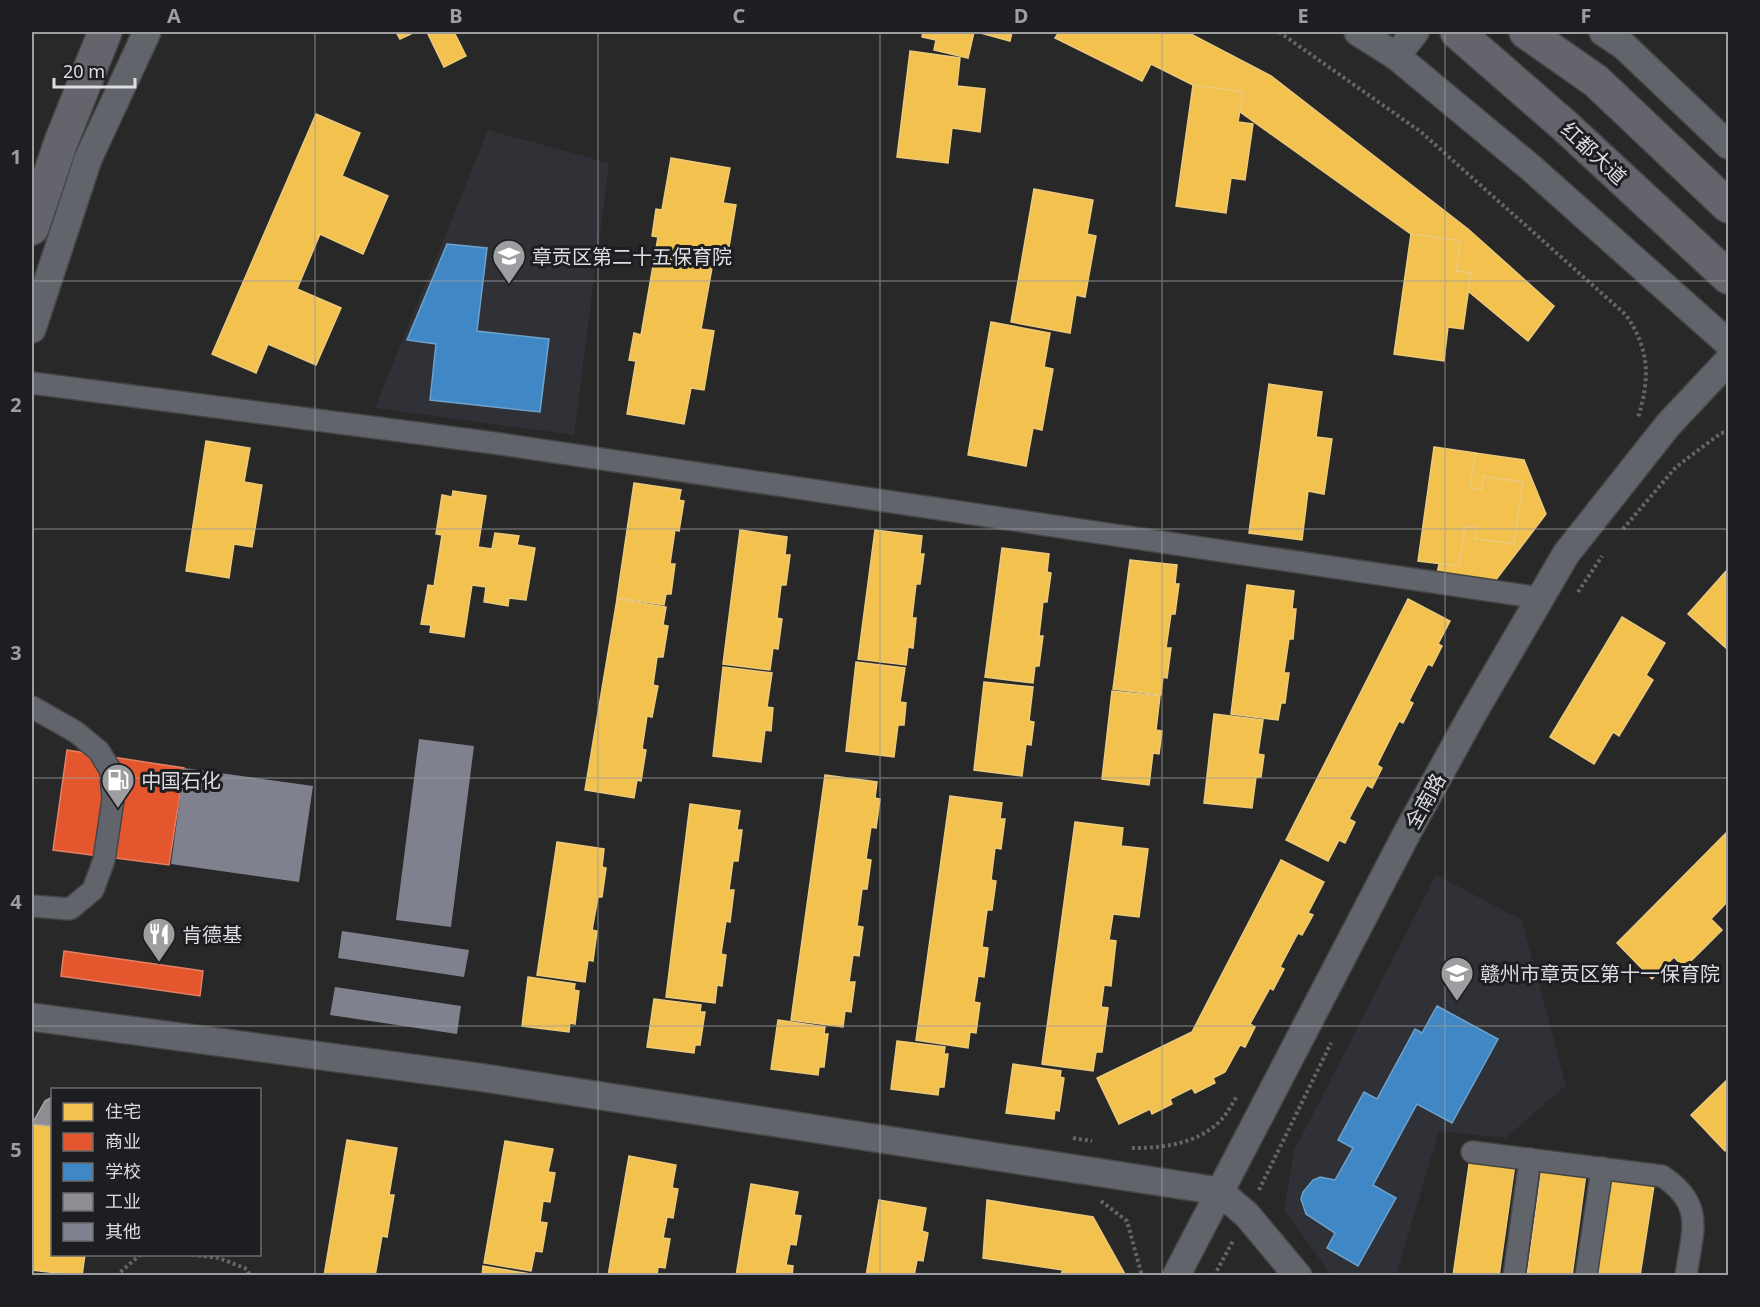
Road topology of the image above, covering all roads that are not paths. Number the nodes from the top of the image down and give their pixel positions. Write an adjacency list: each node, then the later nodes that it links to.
1 (105, 32): 11 (main road)
2 (147, 32): 13 (street)
3 (1358, 32): 8 (street)
4 (1414, 32): 8 (street)
5 (1458, 32): 12 (main road, 红都大道)
6 (1526, 32): 10 (main road)
7 (1603, 32): 9 (street)
8 (1396, 56): 14 (street)
9 (1728, 145)
10 (1728, 206)
11 (32, 228)
12 (1728, 277)
13 (32, 330)
14 (1728, 343)
15 (1728, 361): 17 (street, 全南路)
16 (32, 383): 17 (street)
17 (1540, 598): 24 (street, 全南路)
18 (32, 707): 19 (street)
19 (32, 906)
20 (32, 1017): 24 (street)
21 (1472, 1152): 22 (street)
22 (1530, 1159): 23 (street); 27 (street)
23 (1602, 1168): 28 (street); 29 (street)
24 (1219, 1191): 25 (street, 全南路); 26 (street)
25 (1176, 1275)
26 (1298, 1275)
27 (1514, 1275)
28 (1586, 1275)
29 (1686, 1275)

